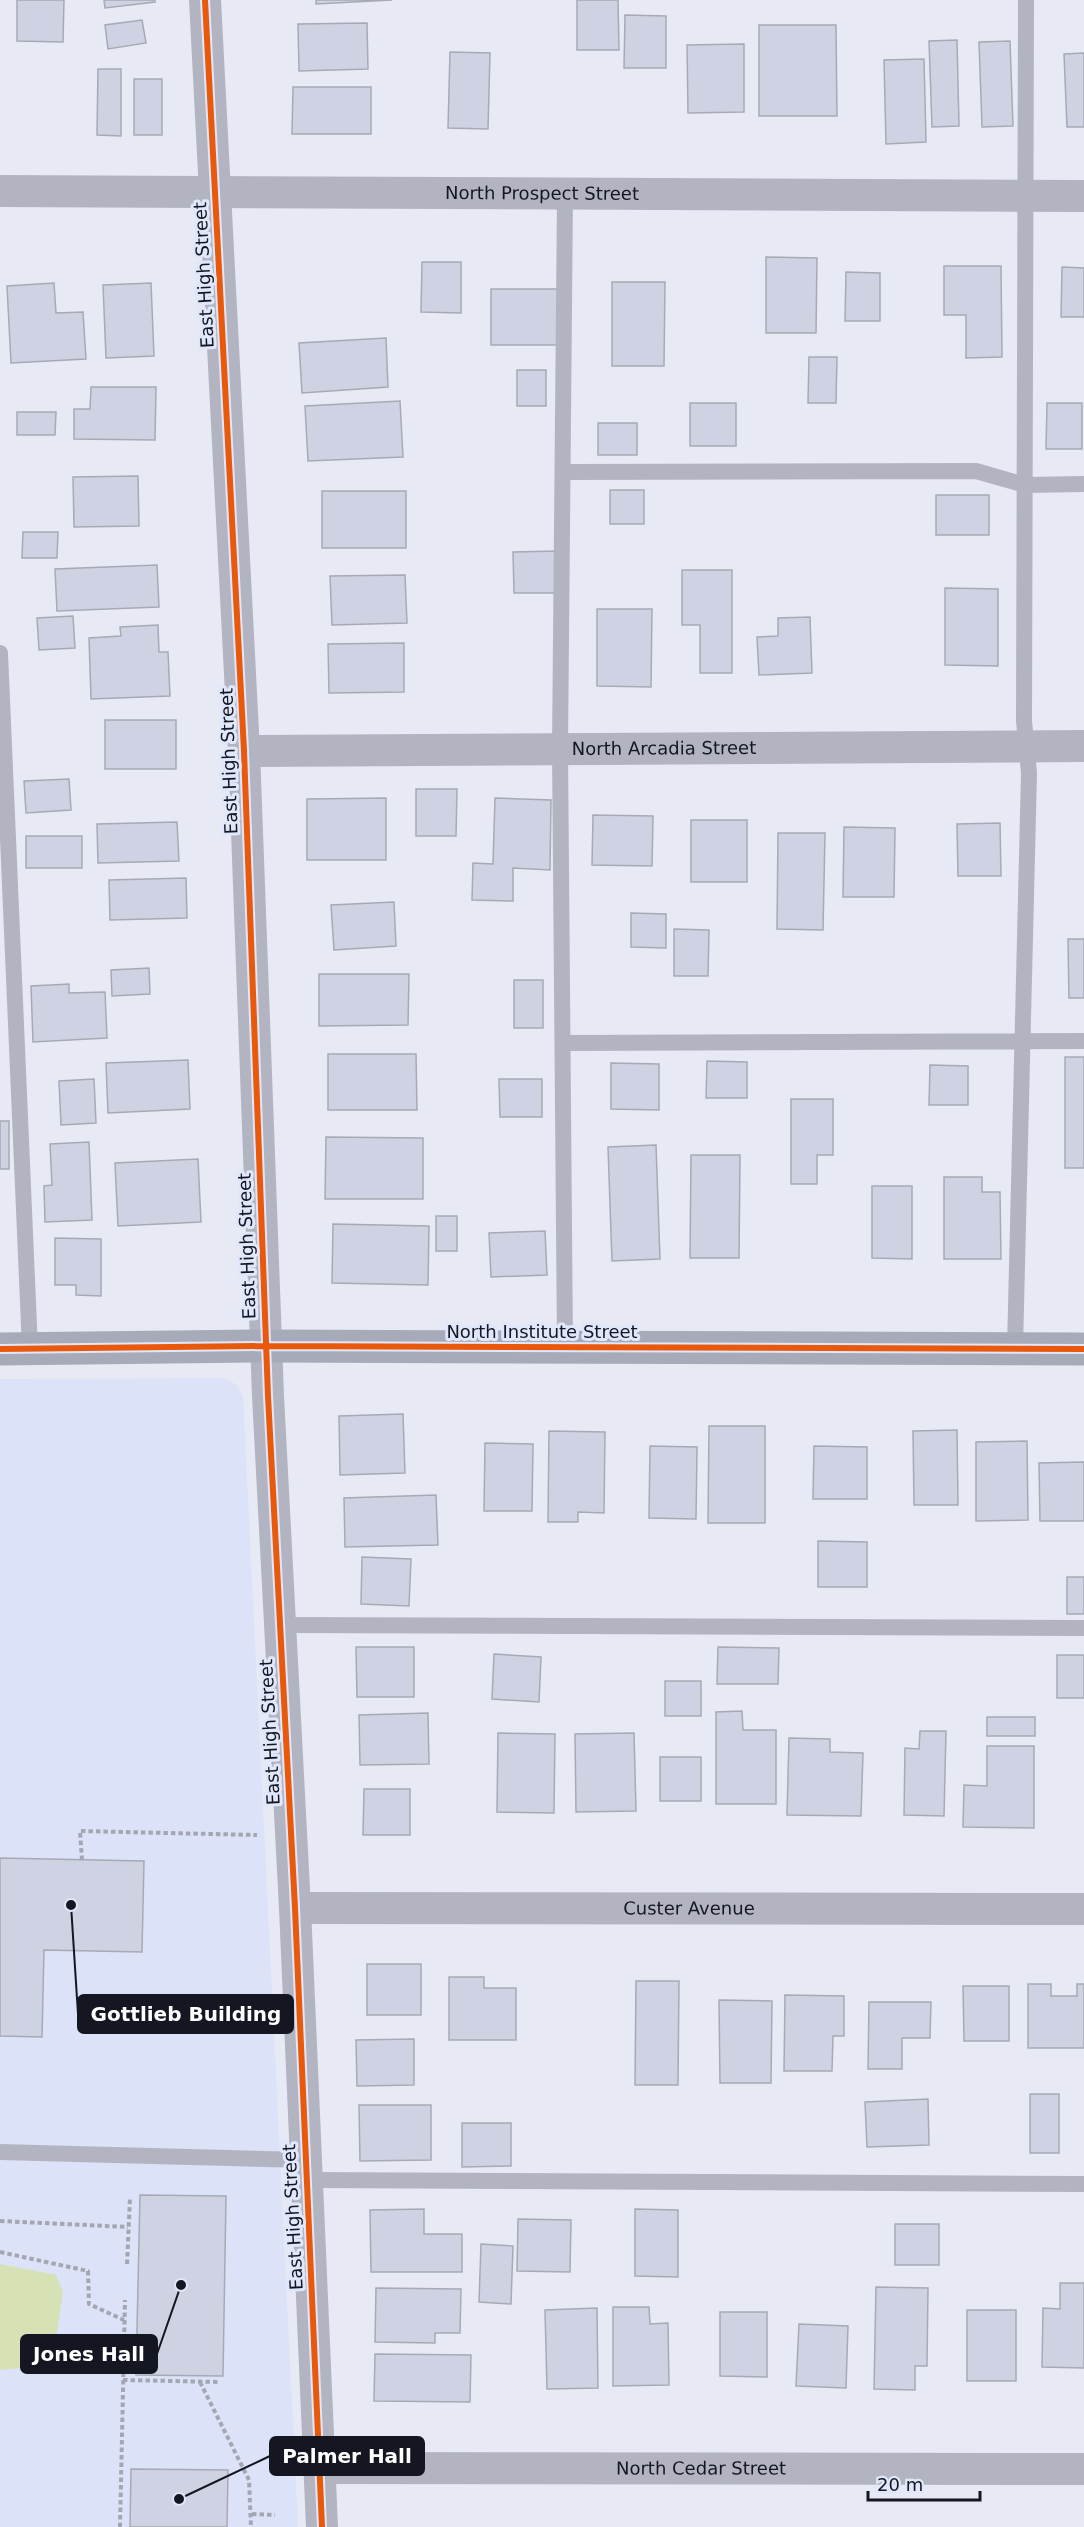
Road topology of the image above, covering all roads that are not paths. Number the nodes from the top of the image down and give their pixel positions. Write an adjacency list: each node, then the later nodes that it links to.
1 (205, 0): 4 (street, East High Street)
2 (1026, 0): 7 (lane)
3 (0, 171): 5 (lane)
4 (215, 190): 5 (street, North Prospect Street); 6 (street, North Prospect Street); 16 (street, East High Street)
5 (0, 191)
6 (565, 195): 7 (street, North Prospect Street); 9 (lane)
7 (1026, 195): 8 (street, North Prospect Street); 11 (lane)
8 (1084, 196)
9 (562, 472): 11 (lane); 15 (lane)
10 (1084, 484): 11 (lane)
11 (1025, 485): 13 (lane)
12 (0, 653): 23 (lane)
13 (1026, 746): 14 (street, North Arcadia Street); 15 (street, North Arcadia Street); 17 (lane)
14 (1084, 746)
15 (560, 749): 16 (street, North Arcadia Street); 19 (lane)
16 (244, 751): 20 (street, East High Street)
17 (1022, 1039): 18 (lane); 19 (lane); 22 (lane)
18 (1084, 1041)
19 (562, 1043): 21 (lane)
20 (266, 1346): 21 (street, North Institute Street); 23 (street, North Institute Street); 25 (street, East High Street)
21 (565, 1347): 22 (street, North Institute Street)
22 (1015, 1348): 24 (street, North Institute Street)
23 (15, 1349)
24 (1084, 1349)
25 (279, 1625): 26 (lane); 27 (street, East High Street)
26 (1084, 1628)
27 (295, 1908): 28 (street, Custer Avenue); 30 (street, East High Street)
28 (1084, 1910)
29 (0, 2152): 30 (lane)
30 (305, 2170): 31 (lane); 32 (street, East High Street)
31 (1084, 2184)
32 (320, 2468): 33 (street, North Cedar Street); 34 (street, East High Street)
33 (1084, 2469)
34 (322, 2527)

